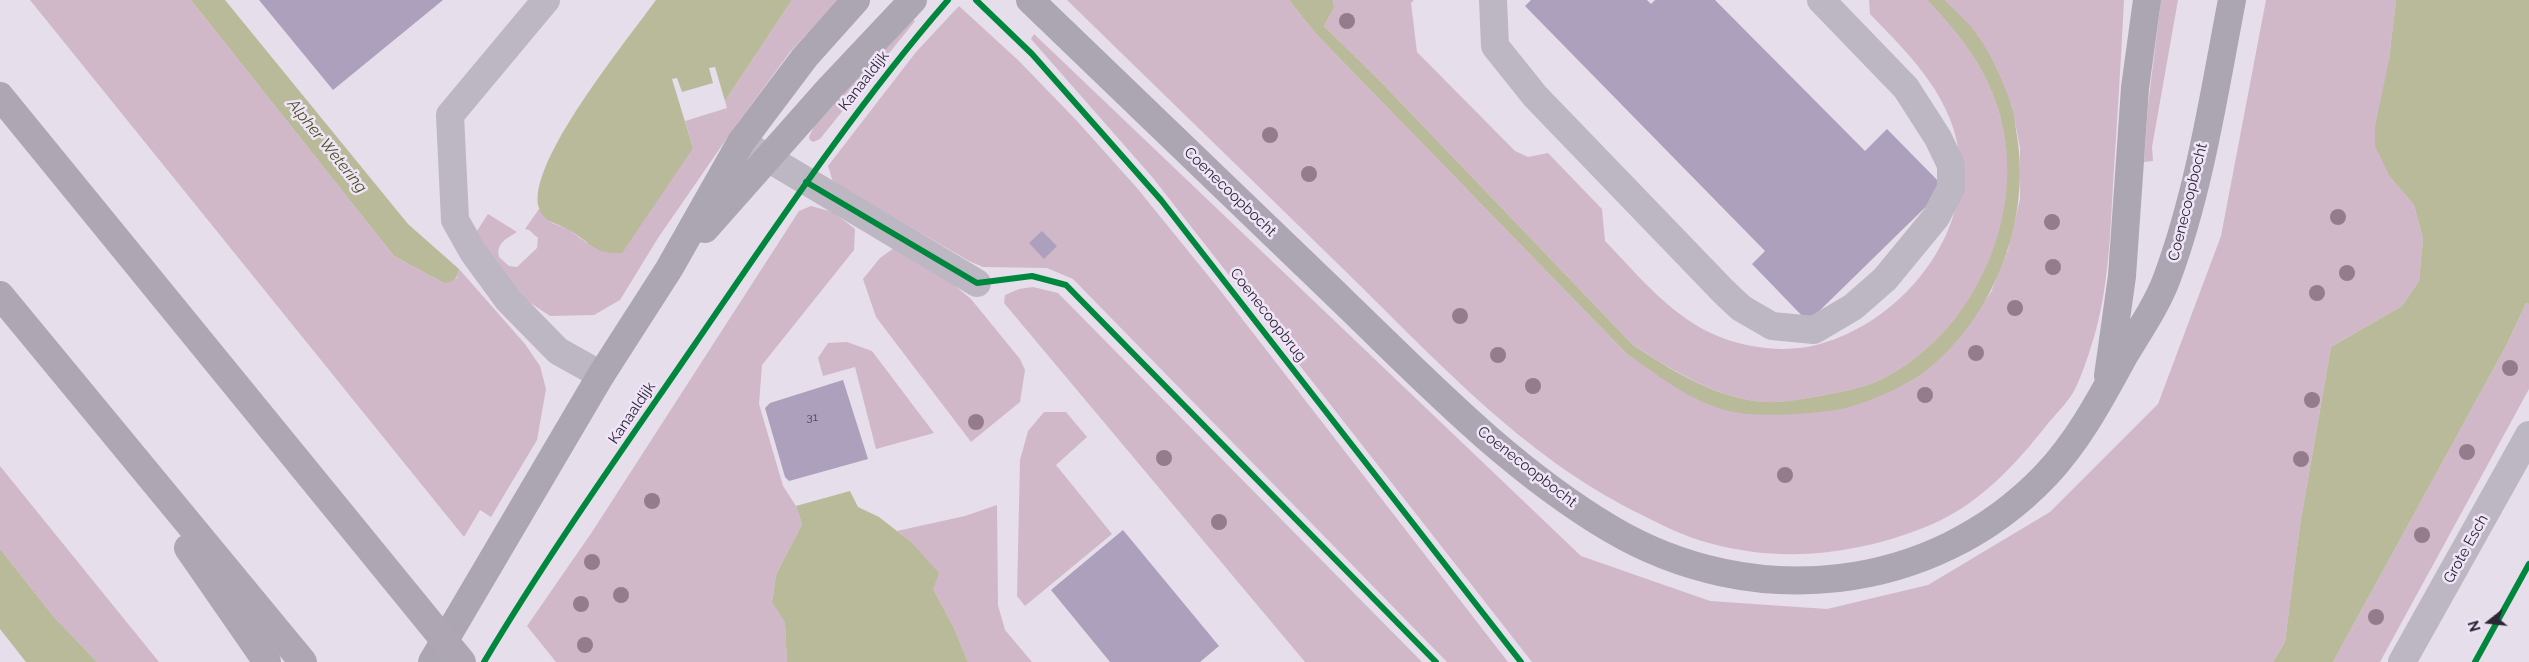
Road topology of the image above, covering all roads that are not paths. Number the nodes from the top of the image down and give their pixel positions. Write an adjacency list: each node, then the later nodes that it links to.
1 (546, 0): 15 (street)
2 (856, 0): 10 (main road, Kanaaldijk)
3 (913, 0): 11 (main road, Kanaaldijk)
4 (1030, 0): 17 (main road, Coenecoopbocht)
5 (1493, 0): 8 (street)
6 (2147, 0): 17 (main road, Coenecoopbocht)
7 (2232, 0): 17 (main road, Coenecoopbocht)
8 (1828, 7)
9 (0, 96): 22 (highway)
10 (741, 142): 11 (street); 12 (main road, Kanaaldijk)
11 (768, 158): 12 (main road, Kanaaldijk); 13 (street)
12 (669, 269): 15 (main road, Kanaaldijk)
13 (977, 283)
14 (0, 295): 16 (highway)
15 (601, 375): 21 (main road, Kanaaldijk)
16 (74, 385): 19 (highway); 20 (highway)
17 (2106, 389)
18 (2529, 436): 23 (street, Grote Esch)
19 (267, 662)
20 (303, 662)
21 (432, 662)
22 (462, 662)
23 (2402, 662)

